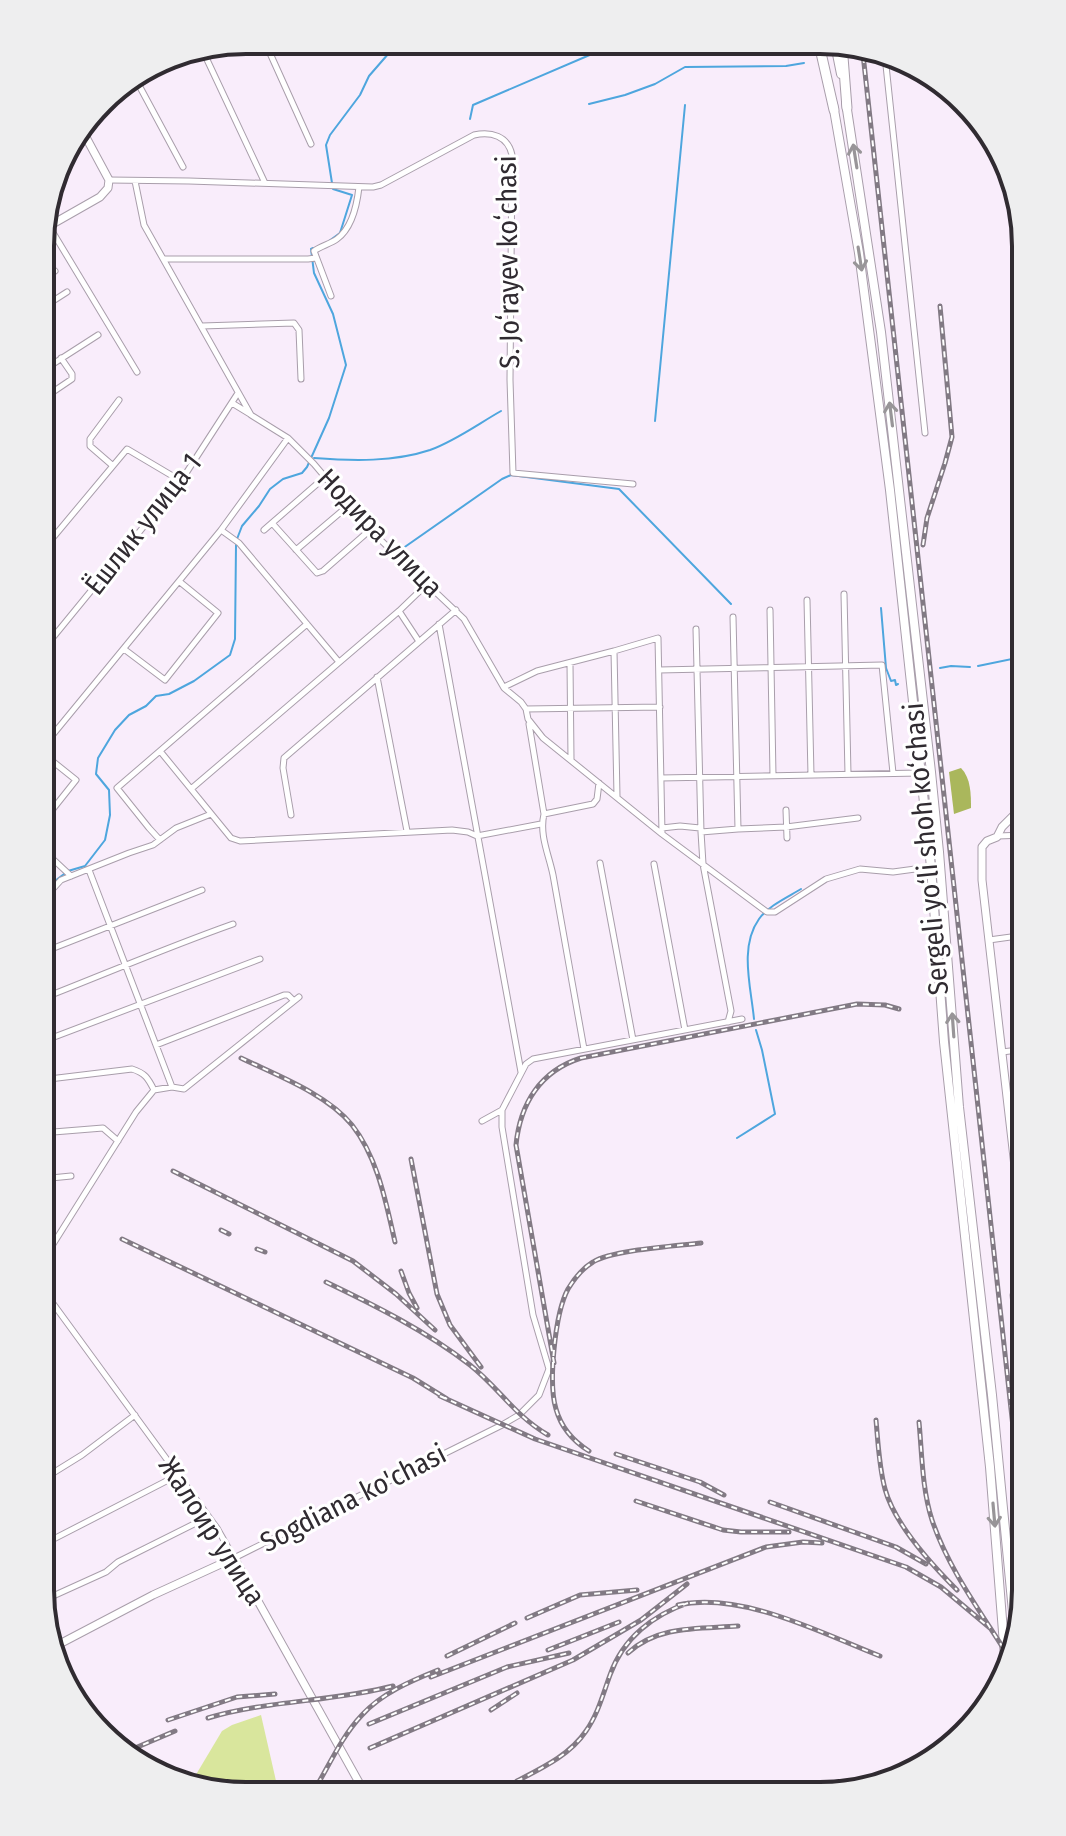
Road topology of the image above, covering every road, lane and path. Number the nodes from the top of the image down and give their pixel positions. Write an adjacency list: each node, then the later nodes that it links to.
1 (270, 54): 11 (street)
2 (824, 54): 9 (highway)
3 (837, 55): 8 (main road, Sergeli yo‘li shoh ko‘chasi)
4 (843, 56): 8 (highway)
5 (207, 59): 15 (street)
6 (886, 66): 35 (street)
7 (139, 86): 12 (street)
8 (847, 108): 158 (main road, Sergeli yo‘li shoh ko‘chasi, one-way to 8)
9 (834, 110): 83 (main road, Sergeli yo‘li shoh ko‘chasi, one-way to 83)
10 (87, 138): 13 (street)
11 (311, 144)
12 (183, 167)
13 (109, 180): 14 (street, S. Joʻrayev koʻchasi); 17 (street)
14 (135, 181): 15 (street, S. Joʻrayev koʻchasi); 20 (street)
15 (265, 183): 16 (street, S. Joʻrayev koʻchasi)
16 (359, 187): 19 (street); 40 (street, S. Joʻrayev koʻchasi)
17 (56, 222)
18 (54, 243): 28 (street)
19 (316, 258): 20 (street); 22 (street)
20 (164, 259): 24 (street)
21 (67, 292): 23 (street)
22 (331, 296)
23 (54, 300)
24 (202, 326): 29 (street); 31 (street)
25 (98, 335): 26 (street)
26 (61, 358): 27 (street); 30 (street)
27 (54, 363)
28 (137, 372)
29 (301, 379)
30 (54, 391)
31 (239, 393): 33 (street, Ёшлик улица 1); 34 (street)
32 (119, 400): 37 (street)
33 (232, 403): 34 (street, Нодира улица); 39 (street, Ёшлик улица 1)
34 (251, 415): 36 (street, Нодира улица)
35 (925, 433)
36 (288, 438): 38 (street, Нодира улица); 43 (street)
37 (112, 465): 39 (street); 46 (street)
38 (325, 477): 41 (street, Нодира улица); 42 (street)
39 (181, 481): 59 (street, Ёшлик улица 1)
40 (633, 484)
41 (349, 505): 45 (street, Нодира улица); 47 (street)
42 (272, 523): 44 (street); 47 (street)
43 (221, 530): 48 (street); 56 (street)
44 (264, 530)
45 (370, 530): 47 (street); 49 (street, Нодира улица)
46 (55, 536)
47 (296, 550)
48 (180, 582): 61 (street); 61 (street)
49 (426, 585): 52 (street, Нодира улица); 54 (street)
50 (844, 594): 66 (street)
51 (807, 600): 65 (street)
52 (456, 610): 57 (street); 72 (street, Нодира улица)
53 (770, 610): 67 (street)
54 (399, 611): 60 (street); 63 (street)
55 (733, 617): 68 (street)
56 (307, 624): 63 (street); 79 (street)
57 (439, 624): 60 (street); 106 (street)
58 (696, 629): 69 (street)
59 (54, 636)
60 (419, 641): 71 (street)
61 (124, 649): 78 (street)
62 (614, 651): 64 (street); 70 (street); 74 (street)
63 (339, 662): 91 (street)
64 (570, 663): 72 (street); 76 (street)
65 (809, 666): 66 (street); 67 (street); 85 (street)
66 (845, 666): 82 (street); 84 (street)
67 (771, 667): 68 (street); 87 (street)
68 (734, 668): 69 (street); 86 (street)
69 (697, 669): 70 (street); 88 (street)
70 (659, 670): 73 (street)
71 (377, 677): 97 (street); 104 (street)
72 (504, 688): 75 (street, Нодира улица)
73 (660, 707): 74 (street); 89 (street)
74 (615, 708): 76 (street); 92 (street)
75 (526, 709): 76 (street); 77 (street)
76 (570, 709): 80 (street)
77 (528, 719): 80 (street); 96 (street)
78 (54, 734)
79 (160, 751): 91 (street); 110 (street)
80 (571, 760): 90 (street)
81 (54, 761): 93 (street)
82 (893, 773): 83 (street); 84 (street)
83 (921, 773): 115 (main road, Sergeli yo‘li shoh ko‘chasi)
84 (848, 774): 85 (street)
85 (811, 775): 87 (street)
86 (737, 776): 87 (street); 88 (street); 102 (street)
87 (773, 776)
88 (699, 777): 89 (street); 103 (street)
89 (661, 778): 105 (street)
90 (599, 783): 92 (street); 96 (street)
91 (191, 789): 95 (street)
92 (617, 797): 105 (street)
93 (54, 808)
94 (786, 810): 101 (street)
95 (211, 814): 104 (street); 110 (street)
96 (544, 814): 100 (street)
97 (291, 815)
98 (1012, 817): 108 (street)
99 (858, 818): 101 (street)
100 (541, 824): 106 (street); 135 (street)
101 (786, 827): 102 (street); 109 (street)
102 (738, 829): 103 (street)
103 (700, 830): 105 (street); 114 (street)
104 (407, 831): 106 (street)
105 (662, 831): 114 (street)
106 (477, 836): 138 (street)
107 (1012, 836): 108 (street)
108 (997, 837): 123 (street)
109 (787, 838)
110 (160, 840): 116 (street)
111 (54, 860): 117 (street)
112 (600, 863): 133 (street)
113 (654, 864): 131 (street)
114 (703, 864): 115 (street); 130 (street)
115 (931, 867): 160 (main road, Sergeli yo‘li shoh ko‘chasi, one-way to 160)
116 (89, 870): 117 (street); 121 (street)
117 (68, 873): 118 (street)
118 (54, 888)
119 (202, 890): 121 (street)
120 (233, 924): 126 (street)
121 (111, 926): 124 (street); 126 (street)
122 (1012, 937): 123 (street)
123 (989, 940): 137 (street)
124 (54, 948)
125 (260, 959): 128 (street)
126 (127, 966): 127 (street); 128 (street)
127 (54, 994)
128 (142, 1004): 132 (street); 134 (street)
129 (742, 1019): 130 (street)
130 (728, 1022): 131 (street)
131 (685, 1030): 133 (street)
132 (54, 1037)
133 (633, 1040): 135 (street)
134 (156, 1045): 140 (street); 140 (street)
135 (584, 1049): 138 (street)
136 (1012, 1051): 137 (street)
137 (1002, 1052): 145 (street)
138 (521, 1072): 142 (street)
139 (54, 1078): 141 (street)
140 (172, 1087): 141 (street)
141 (154, 1090): 146 (street)
142 (502, 1110): 143 (street); 156 (street, Sogdiana ko'chasi)
143 (482, 1121)
144 (54, 1132): 146 (street)
145 (1012, 1140)
146 (118, 1142): 149 (street)
147 (71, 1176): 148 (street)
148 (54, 1178)
149 (54, 1243)
150 (54, 1305): 151 (street, Жалоир улица)
151 (135, 1415): 152 (street); 153 (street, Жалоир улица)
152 (54, 1472)
153 (178, 1475): 154 (street, Жалоир улица); 155 (street)
154 (208, 1517): 156 (street, Жалоир улица); 157 (street)
155 (54, 1539)
156 (234, 1558): 159 (street, Sogdiana ko'chasi); 161 (street, Жалоир улица)
157 (54, 1596)
158 (1012, 1602)
159 (62, 1643)
160 (1004, 1643)
161 (359, 1782)

